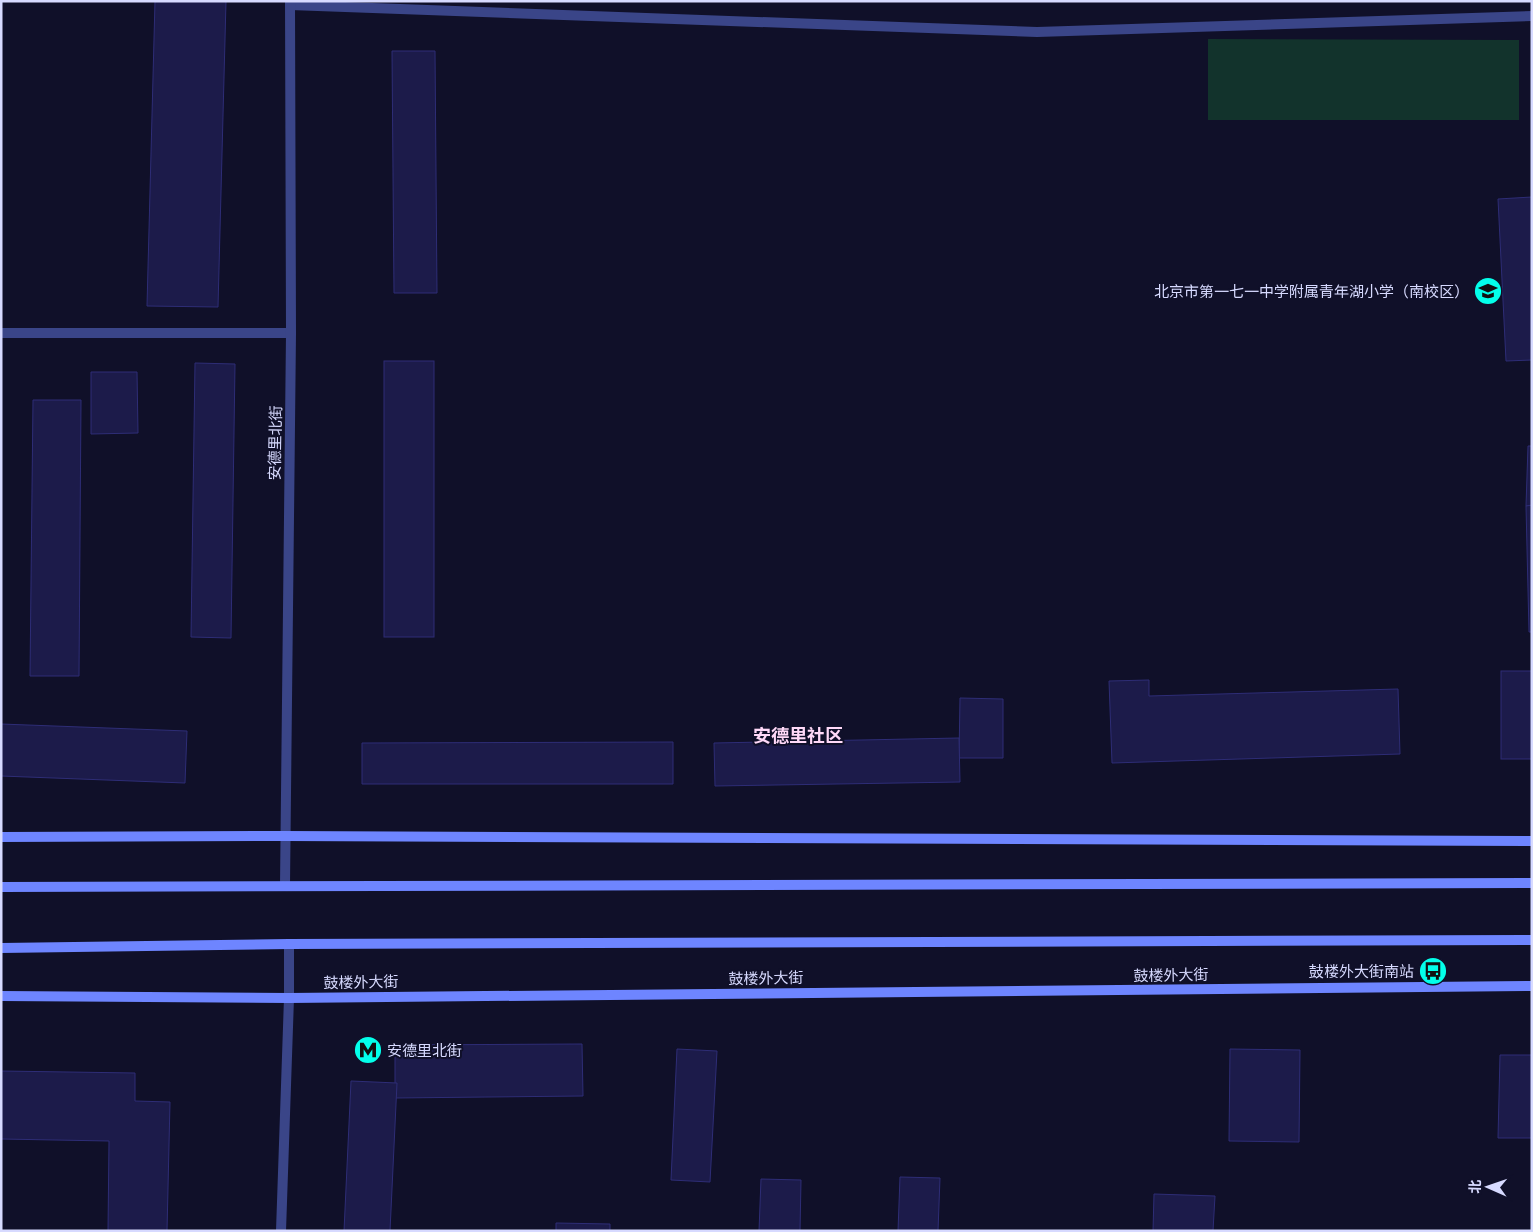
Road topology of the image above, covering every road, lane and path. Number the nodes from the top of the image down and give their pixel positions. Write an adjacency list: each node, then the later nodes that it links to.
1 (290, 3): 2 (street); 4 (street, 安德里北街)
2 (1532, 16)
3 (1, 333): 4 (street)
4 (291, 333): 5 (street, 安德里北街)
5 (285, 836): 6 (street); 7 (street); 9 (street, 安德里北街)
6 (1, 837)
7 (1532, 841)
8 (1532, 883): 9 (street)
9 (285, 885): 10 (street)
10 (1, 887)
11 (1532, 940): 12 (street)
12 (289, 944): 13 (street); 16 (street)
13 (1, 948)
14 (1532, 986): 16 (street, 鼓楼外大街)
15 (1, 996): 16 (street, 鼓楼外大街)
16 (289, 998): 17 (street)
17 (281, 1231)

